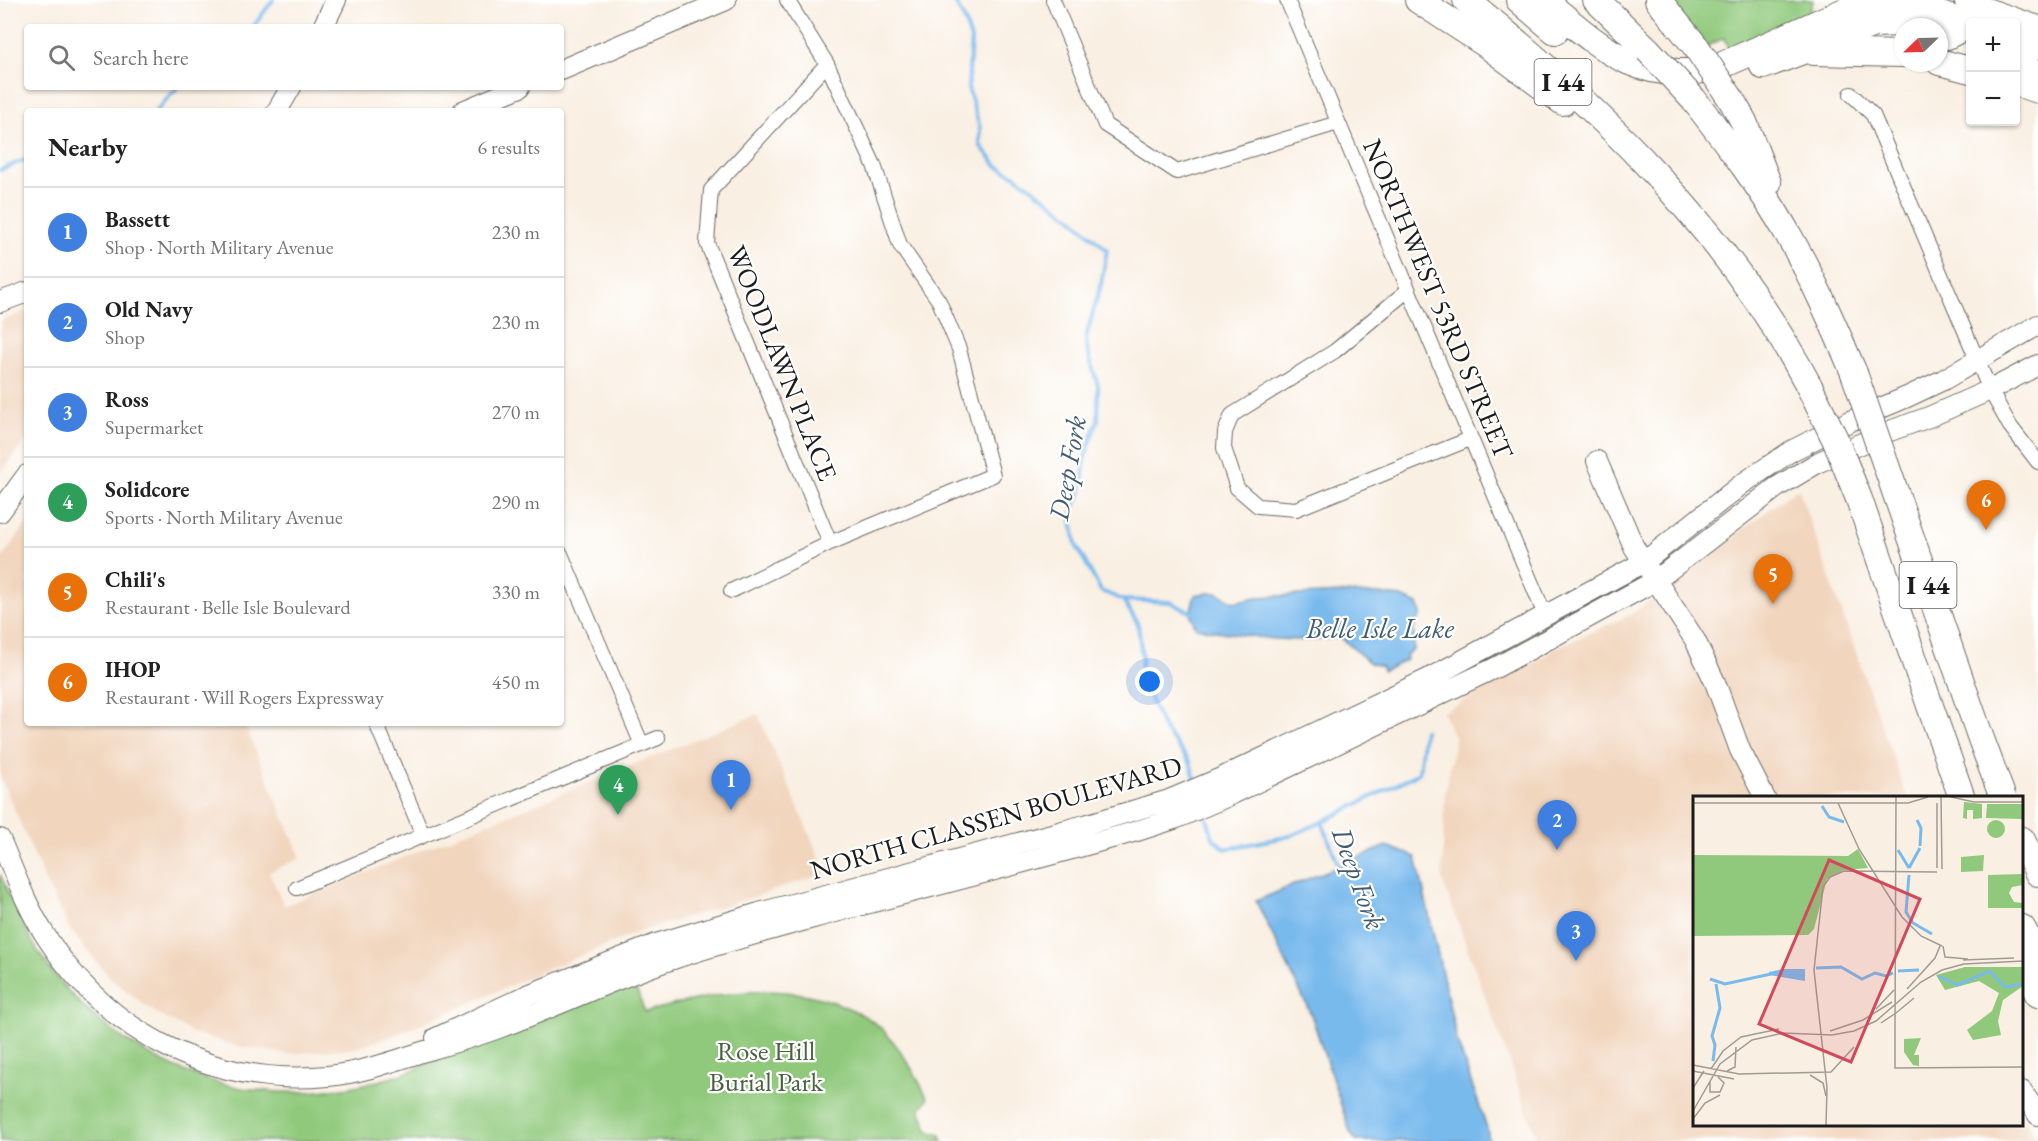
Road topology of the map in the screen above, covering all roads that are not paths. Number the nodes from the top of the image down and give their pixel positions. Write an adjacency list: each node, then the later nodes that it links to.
1 (336, 0): 16 (main road)
2 (726, 0): 30 (main road)
3 (787, 0): 28 (street)
4 (1053, 0): 37 (street)
5 (1287, 0): 37 (street, NORTHWEST 53RD STREET)
6 (1418, 0): 38 (highway)
7 (1466, 0): 38 (highway, I 44)
8 (1519, 0): 26 (highway)
9 (1544, 0): 18 (highway)
10 (1596, 0): 39 (highway, I 44, bridge)
11 (1658, 0): 39 (highway, bridge)
12 (1819, 0): 18 (highway)
13 (1950, 0): 14 (highway)
14 (1970, 16): 17 (main road); 18 (highway); 20 (highway)
15 (1894, 23): 19 (highway)
16 (324, 24)
17 (2038, 26)
18 (1809, 27)
19 (1855, 31): 21 (highway); 26 (highway)
20 (1948, 35)
21 (1894, 39)
22 (2020, 40): 23 (highway)
23 (2038, 46)
24 (1948, 52): 27 (highway)
25 (1894, 54): 26 (highway)
26 (1787, 56)
27 (1966, 56)
28 (827, 64): 52 (street, WOODLAWN PLACE); 52 (street)
29 (1948, 64): 31 (highway)
30 (564, 68)
31 (1966, 69)
32 (289, 90): 35 (main road)
33 (513, 90): 36 (main road)
34 (1851, 94): 44 (street)
35 (279, 108)
36 (469, 108)
37 (1338, 123): 40 (street, NORTHWEST 53RD STREET)
38 (1654, 171): 65 (highway, I 44, bridge)
39 (1788, 234): 66 (highway, I 44, bridge)
40 (1408, 290): 47 (street, NORTHWEST 53RD STREET); 47 (street)
41 (24, 293): 42 (main road)
42 (0, 302)
43 (2038, 325): 44 (main road, NORTH CLASSEN BOULEVARD)
44 (1977, 362): 46 (street); 54 (main road, NORTH CLASSEN BOULEVARD)
45 (2038, 365): 46 (main road, NORTH CLASSEN BOULEVARD)
46 (1990, 390): 49 (street); 55 (main road, NORTH CLASSEN BOULEVARD)
47 (1470, 439): 57 (street, NORTHWEST 53RD STREET)
48 (1597, 461): 54 (main road)
49 (2038, 462)
50 (24, 478): 51 (main road)
51 (0, 512)
52 (830, 543): 56 (street)
53 (564, 561): 62 (street)
54 (1644, 562): 55 (main road); 57 (main road, NORTH CLASSEN BOULEVARD)
55 (1655, 581): 59 (main road, NORTH CLASSEN BOULEVARD); 64 (main road)
56 (731, 591)
57 (1545, 615): 58 (main road, NORTH CLASSEN BOULEVARD)
58 (1486, 648): 59 (main road); 63 (main road, NORTH CLASSEN BOULEVARD)
59 (1497, 667): 63 (main road, NORTH CLASSEN BOULEVARD)
60 (376, 726): 67 (street)
61 (657, 738): 62 (street)
62 (642, 745): 67 (street)
63 (1222, 788): 68 (main road, NORTH CLASSEN BOULEVARD)
64 (1764, 796)
65 (1961, 796)
66 (2002, 796)
67 (423, 835): 71 (street)
68 (0, 839)
69 (2023, 842): 70 (highway)
70 (2038, 873)
71 (297, 888)
72 (2023, 930): 73 (highway)
73 (2038, 956)
74 (2023, 962): 75 (highway)
75 (2038, 994)
76 (2023, 1092): 77 (main road)
77 (2038, 1115)

